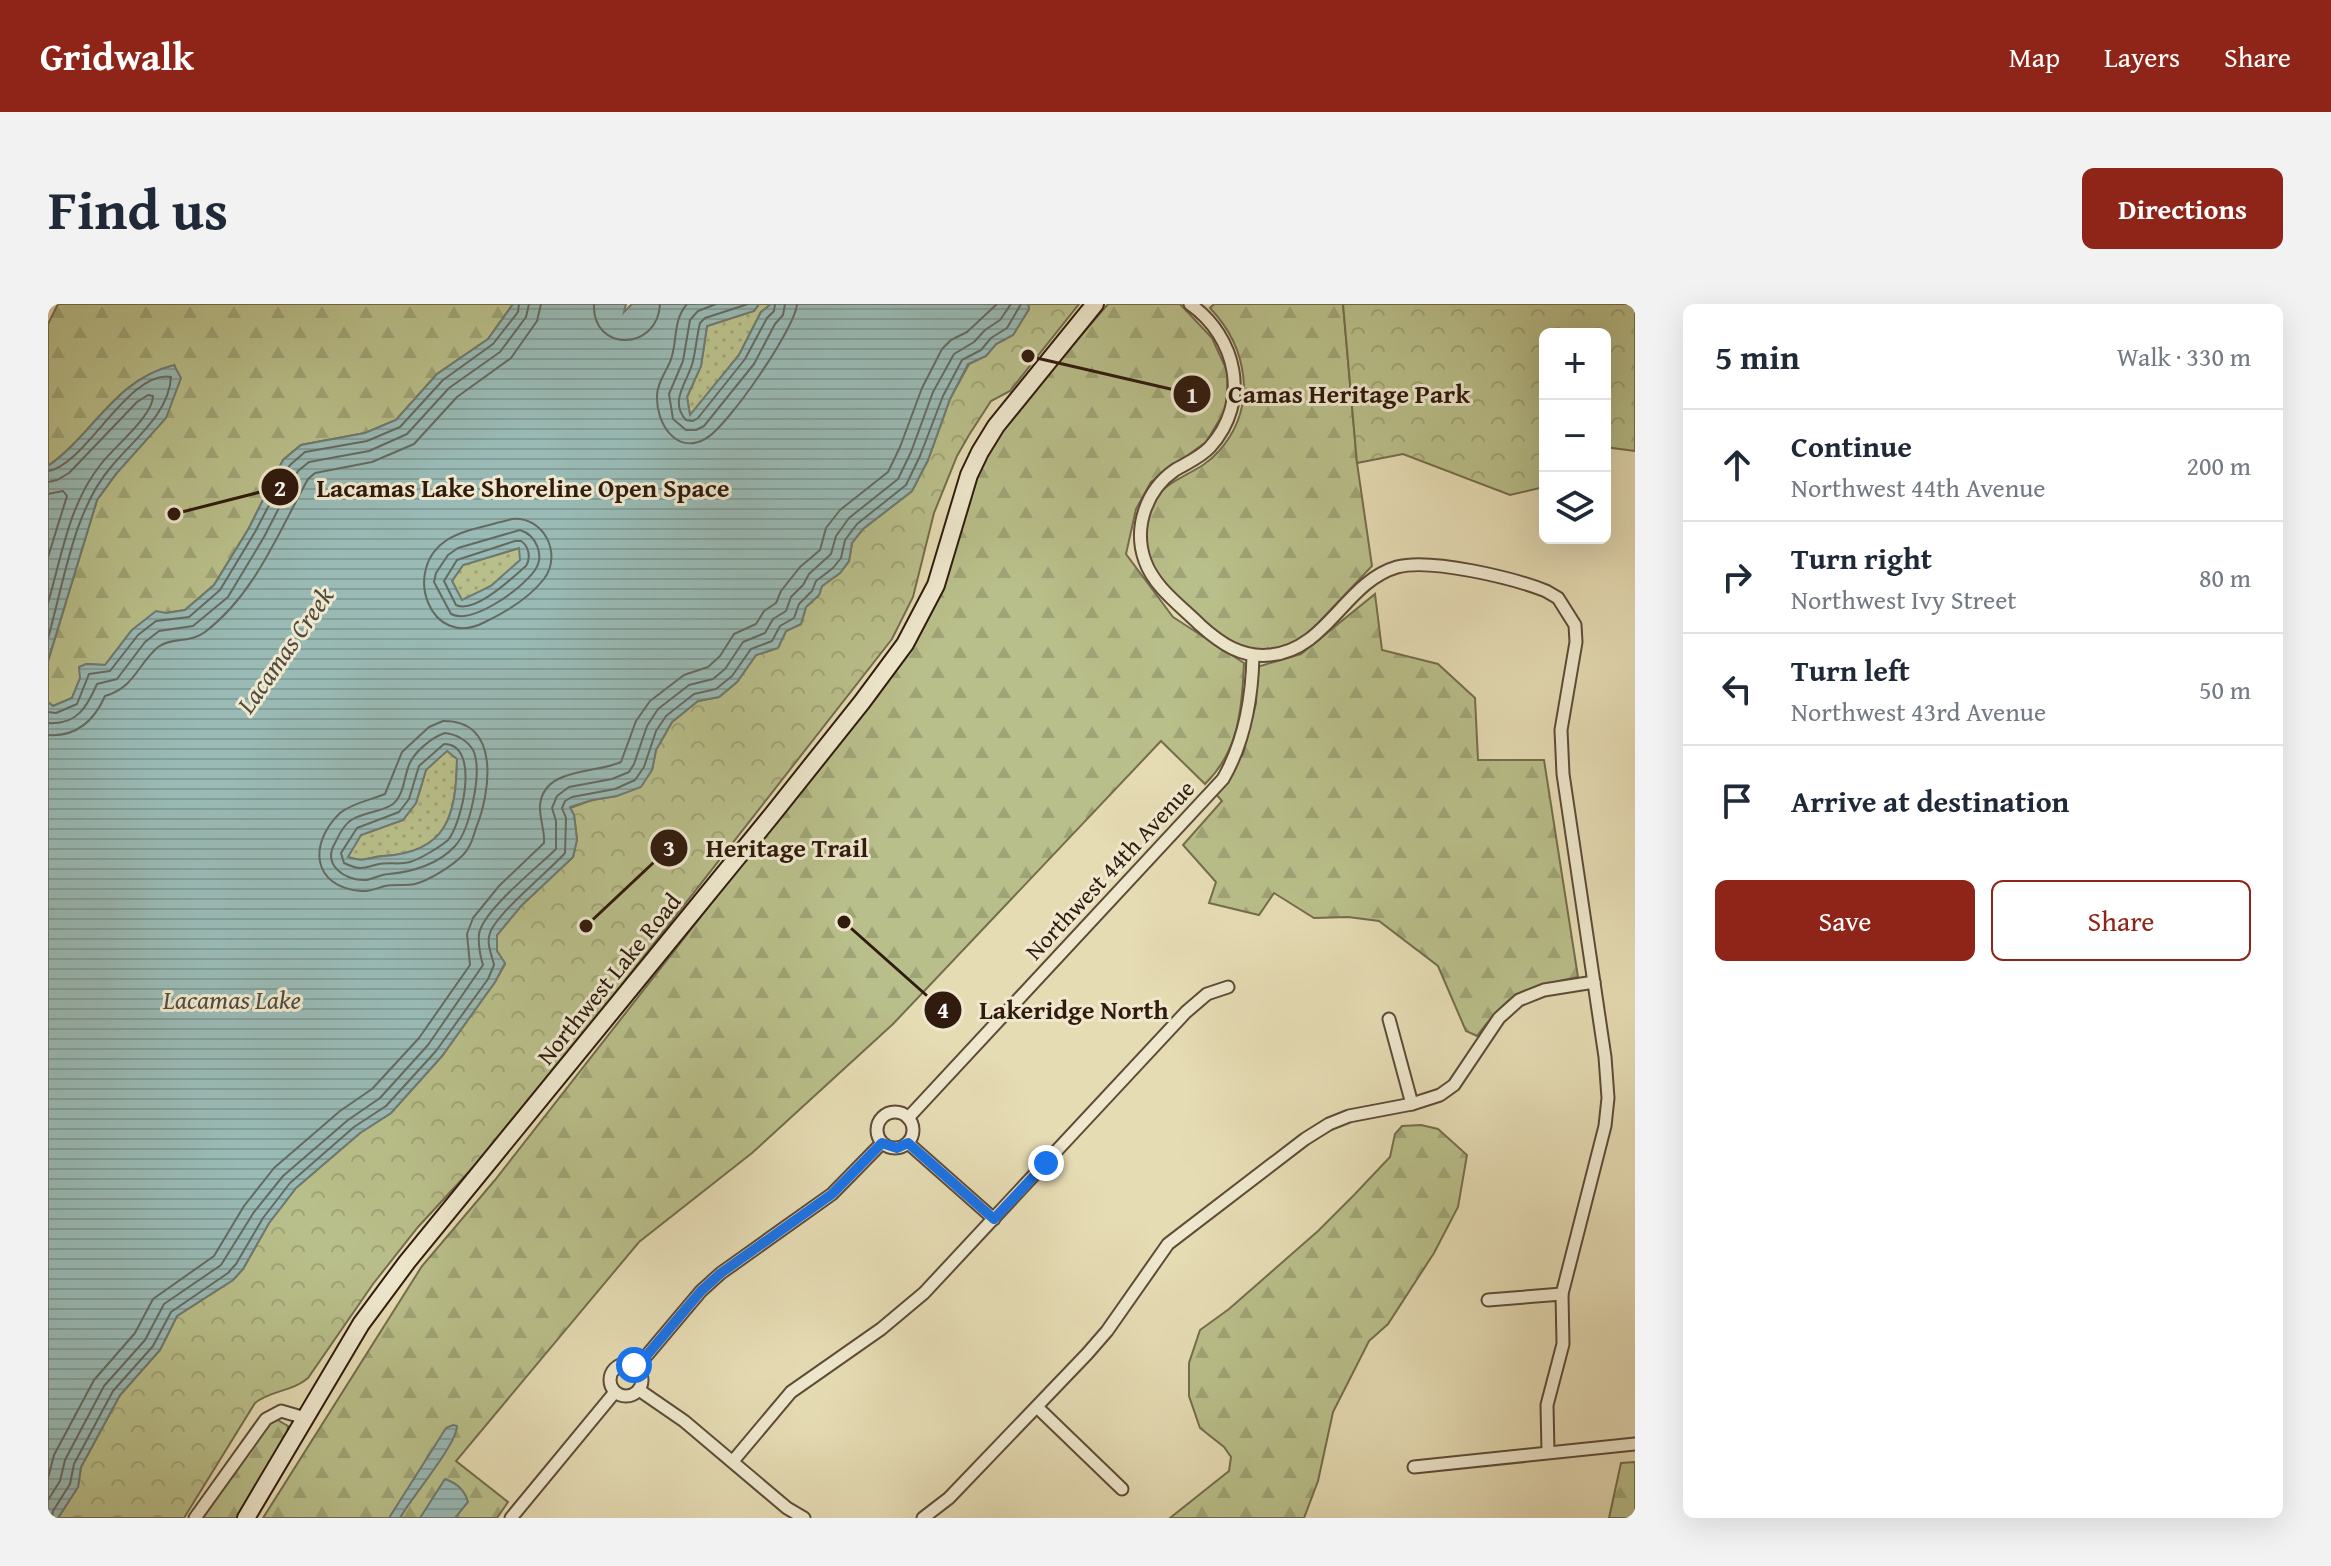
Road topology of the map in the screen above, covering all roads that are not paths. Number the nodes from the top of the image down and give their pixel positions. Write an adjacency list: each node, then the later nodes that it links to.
1 (1095, 304): 18 (main road, Northwest Lake Road)
2 (1190, 304): 3 (street)
3 (1253, 656): 4 (street); 8 (street, Northwest 44th Avenue)
4 (1594, 982): 7 (street); 12 (street)
5 (1228, 987): 11 (street)
6 (1389, 1019): 7 (street)
7 (1412, 1104): 17 (street)
8 (908, 1118): 9 (street, Northwest 44th Avenue); 10 (street)
9 (882, 1143): 10 (street); 14 (street, Northwest 44th Avenue)
10 (908, 1143): 11 (street)
11 (994, 1219): 21 (street)
12 (1562, 1294): 13 (street); 20 (street)
13 (1488, 1300)
14 (637, 1367): 15 (street); 16 (street, Northwest 44th Avenue)
15 (639, 1390): 16 (street); 21 (street)
16 (615, 1392): 26 (street, Northwest 44th Avenue)
17 (1038, 1408): 23 (street); 28 (street)
18 (305, 1418): 24 (street); 25 (main road, Northwest Lake Road)
19 (1635, 1444): 20 (street)
20 (1548, 1452): 22 (street)
21 (733, 1461): 27 (street)
22 (1414, 1467)
23 (1122, 1489)
24 (195, 1518)
25 (246, 1518)
26 (511, 1518)
27 (804, 1518)
28 (923, 1518)

